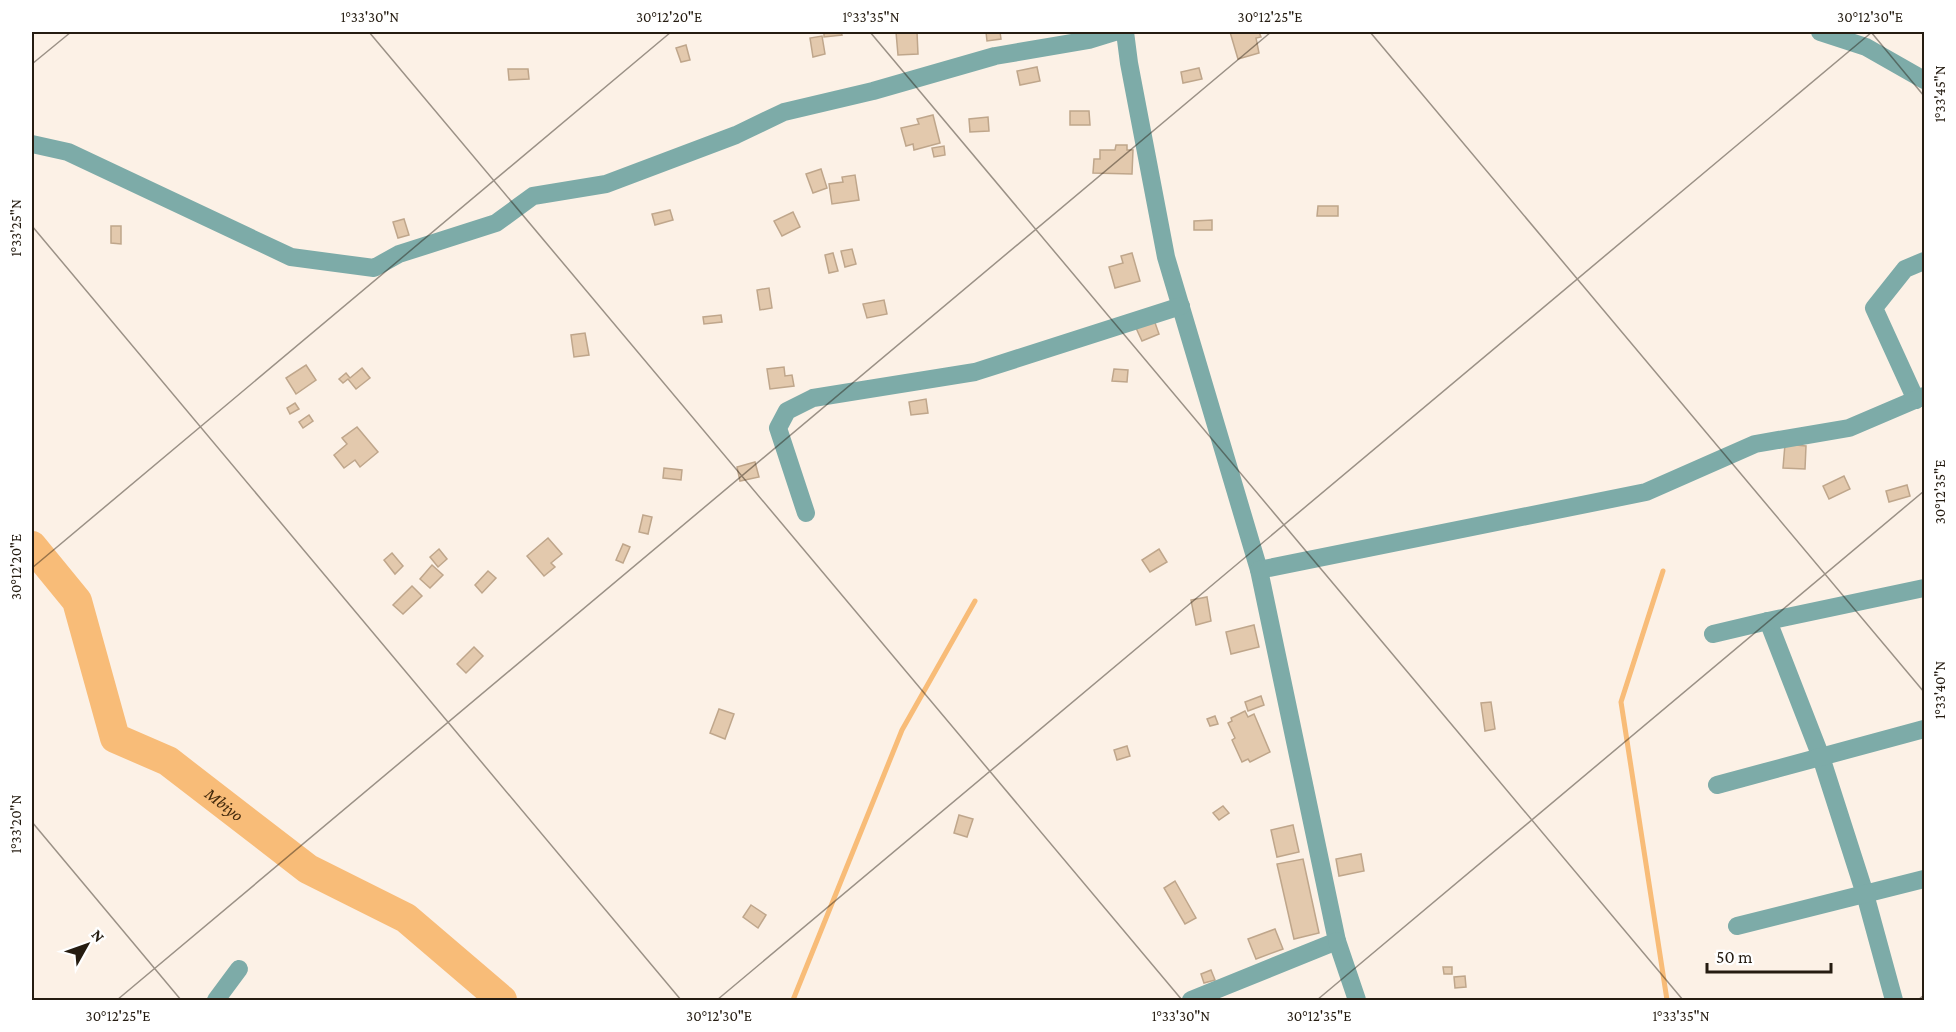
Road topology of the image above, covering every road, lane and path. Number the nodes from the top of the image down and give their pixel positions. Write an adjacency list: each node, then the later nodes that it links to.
1 (1115, 32): 5 (street)
2 (1125, 32): 7 (street)
3 (1820, 32): 4 (street)
4 (1924, 80)
5 (32, 144)
6 (1924, 261): 8 (street)
7 (1181, 306): 9 (street); 10 (street)
8 (1920, 398): 10 (street)
9 (806, 513)
10 (1260, 570): 20 (street)
11 (1924, 588): 12 (street)
12 (1768, 621): 13 (street); 15 (street)
13 (1713, 634)
14 (1924, 729): 15 (street)
15 (1821, 757): 16 (street); 18 (street)
16 (1717, 785)
17 (1924, 879): 18 (street)
18 (1865, 894): 19 (street); 25 (street)
19 (1737, 926)
20 (1338, 941): 23 (street); 24 (street)
21 (239, 969): 22 (street)
22 (216, 1000)
23 (1191, 1000)
24 (1357, 1000)
25 (1894, 1000)

